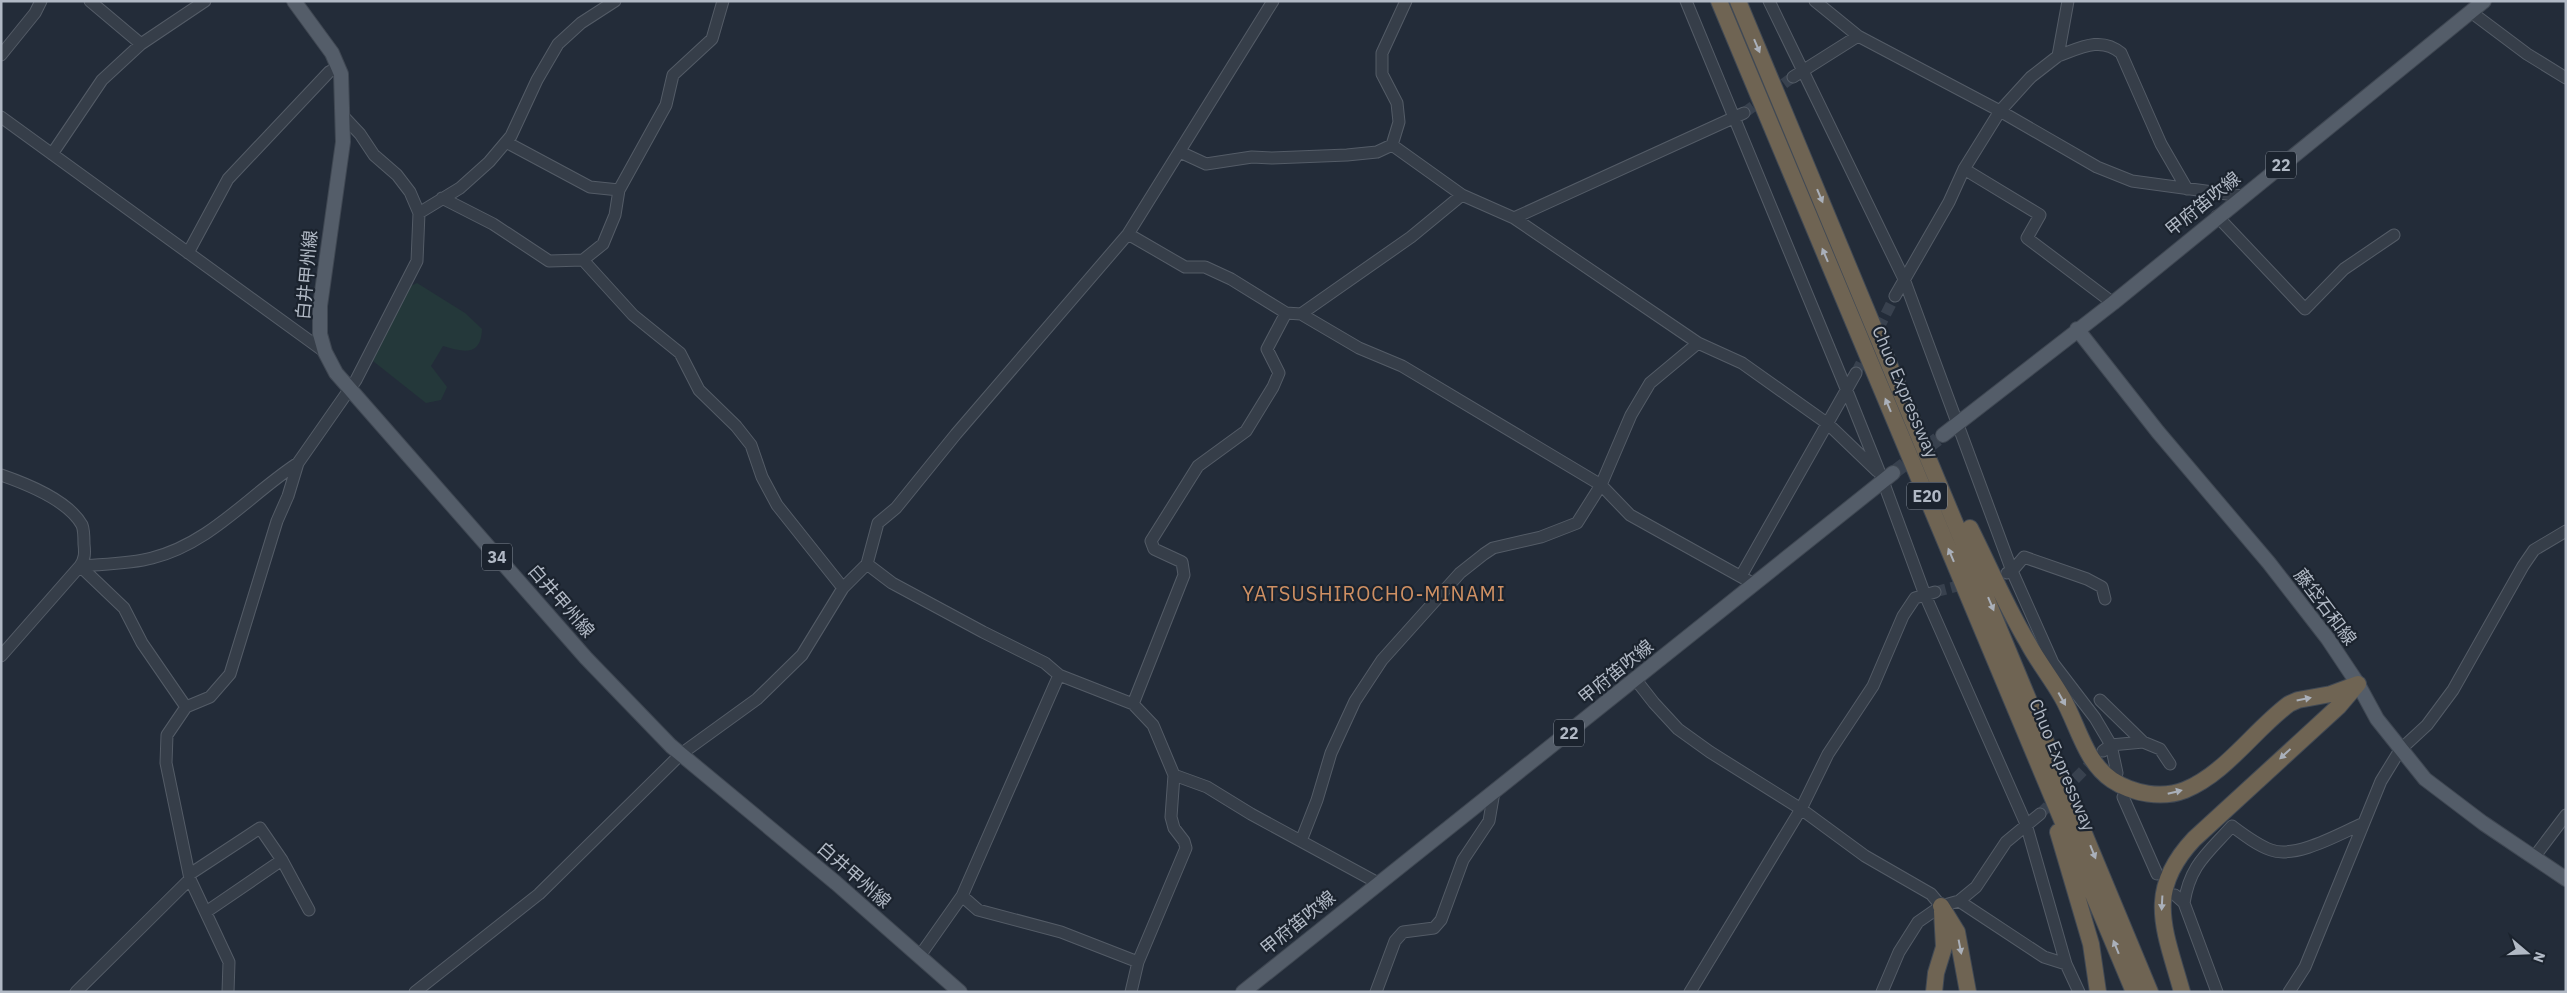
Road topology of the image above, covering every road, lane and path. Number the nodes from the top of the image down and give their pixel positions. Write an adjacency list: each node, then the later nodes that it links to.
1 (40, 1): 19 (street)
2 (90, 1): 18 (street)
3 (205, 1): 18 (street)
4 (294, 1): 21 (main road, 白井甲州線 / 34)
5 (615, 1): 28 (street)
6 (723, 1): 34 (street)
7 (1273, 1): 30 (street)
8 (1406, 1): 29 (street)
9 (1686, 1): 25 (street)
10 (1719, 1): 68 (highway, Chuo Expressway / E20, one-way to 10)
11 (1738, 1): 56 (highway, Chuo Expressway / E20, one-way to 56)
12 (1769, 1): 22 (street)
13 (1815, 1): 17 (street)
14 (2068, 1): 20 (street)
15 (2484, 1): 16 (main road, 甲府笛吹線 / 22)
16 (2471, 12): 23 (street); 36 (main road, 甲府笛吹線 / 22)
17 (1858, 36): 22 (street); 24 (street)
18 (142, 44): 31 (street)
19 (1, 55)
20 (2058, 56): 24 (street); 33 (street)
21 (338, 67): 26 (main road, 白井甲州線 / 34); 43 (street)
22 (1797, 74): 45 (street)
23 (2566, 78)
24 (2000, 112): 32 (street); 33 (street)
25 (1740, 115): 40 (street); 55 (street)
26 (344, 118): 38 (street); 52 (main road, 白井甲州線 / 34)
27 (2, 121): 31 (street)
28 (506, 142): 34 (street); 37 (street)
29 (1392, 145): 30 (street); 35 (street)
30 (1180, 152): 41 (street)
31 (52, 154): 43 (street)
32 (1964, 169): 45 (street); 47 (street)
33 (2187, 189): 36 (street)
34 (619, 190): 44 (street)
35 (1462, 195): 40 (street); 49 (street)
36 (2242, 196): 39 (main road, 甲府笛吹線 / 22)
37 (442, 198): 38 (street); 44 (street)
38 (418, 213): 54 (street)
39 (2217, 216): 42 (street); 47 (main road, 甲府笛吹線 / 22)
40 (1514, 218): 51 (street)
41 (1128, 234): 48 (street); 65 (street)
42 (2394, 235)
43 (188, 254): 52 (street)
44 (583, 260): 71 (street)
45 (1904, 279): 46 (street); 58 (street)
46 (1895, 296)
47 (2114, 303): 50 (main road, 甲府笛吹線 / 22)
48 (1286, 313): 49 (street); 79 (street)
49 (1302, 314): 63 (street)
50 (2078, 329): 58 (main road, 甲府笛吹線 / 22); 77 (main road, 藤垈石和線)
51 (1698, 344): 57 (street); 63 (street)
52 (325, 352): 54 (main road, 白井甲州線 / 34)
53 (1856, 373): 55 (street)
54 (348, 389): 60 (street); 84 (main road, 白井甲州線 / 34)
55 (1847, 391): 57 (street); 62 (street)
56 (1909, 408): 77 (highway, one-way to 77); 126 (highway, Chuo Expressway / E20, one-way to 126)
57 (1828, 424): 62 (street); 69 (street)
58 (1956, 424): 59 (main road, 甲府笛吹線 / 22); 67 (street)
59 (1943, 434)
60 (298, 463): 66 (street); 80 (street)
61 (1, 475): 66 (street)
62 (1886, 476): 70 (main road, 甲府笛吹線 / 22); 72 (street)
63 (1601, 485): 69 (street); 95 (street)
64 (2566, 531): 83 (street)
65 (867, 564): 71 (street); 75 (street)
66 (80, 566): 74 (street); 80 (street)
67 (2009, 572): 73 (street); 82 (street)
68 (1960, 575): 124 (highway); 125 (highway, Chuo Expressway / E20, one-way to 68)
69 (1741, 576): 70 (street)
70 (1754, 584): 76 (main road, 甲府笛吹線 / 22)
71 (843, 588): 84 (street)
72 (1930, 593): 90 (street); 93 (street)
73 (2105, 599)
74 (1, 656)
75 (1059, 675): 79 (street); 103 (street)
76 (1636, 680): 88 (main road, 甲府笛吹線 / 22); 90 (street)
77 (2358, 684): 83 (main road, 藤垈石和線); 127 (highway, one-way to 127)
78 (2100, 700): 81 (street)
79 (1132, 704): 87 (street)
80 (186, 707): 99 (street)
81 (2143, 742): 82 (street); 85 (street)
82 (2107, 748): 86 (street)
83 (2400, 750): 94 (street); 96 (main road, 藤垈石和線)
84 (681, 754): 109 (main road, 白井甲州線 / 34); 112 (street)
85 (2170, 764)
86 (2117, 774)
87 (1174, 775): 95 (street); 110 (street)
88 (1494, 792): 101 (main road, 甲府笛吹線 / 22); 118 (street)
89 (2124, 797): 98 (street)
90 (1801, 809): 106 (street); 119 (street)
91 (2040, 814): 93 (street)
92 (2566, 815): 96 (street)
93 (2026, 824): 104 (street); 111 (street)
94 (2362, 824): 105 (street); 129 (street)
95 (1301, 841): 101 (street)
96 (2535, 856): 100 (main road, 藤垈石和線)
97 (282, 860): 99 (street); 107 (street); 108 (street)
98 (2157, 874)
99 (190, 876): 108 (street); 113 (street)
100 (2566, 879)
101 (1378, 883): 117 (main road, 甲府笛吹線 / 22)
102 (2175, 895): 105 (street)
103 (962, 896): 109 (street); 110 (street)
104 (1958, 901): 106 (street); 111 (street)
105 (2184, 903): 128 (street)
106 (1941, 906): 120 (street); 121 (highway); 122 (highway, one-way to 122)
107 (309, 910)
108 (206, 912): 114 (street)
109 (919, 958): 115 (main road, 白井甲州線 / 34)
110 (1138, 962): 116 (street)
111 (2066, 964): 123 (street)
112 (416, 991)
113 (76, 992)
114 (228, 992)
115 (960, 992)
116 (1131, 992)
117 (1244, 992)
118 (1376, 992)
119 (1690, 992)
120 (1882, 992)
121 (1934, 992)
122 (1968, 992)
123 (2079, 992)
124 (2098, 992)
125 (2134, 992)
126 (2150, 992)
127 (2182, 992)
128 (2217, 992)
129 (2288, 992)

